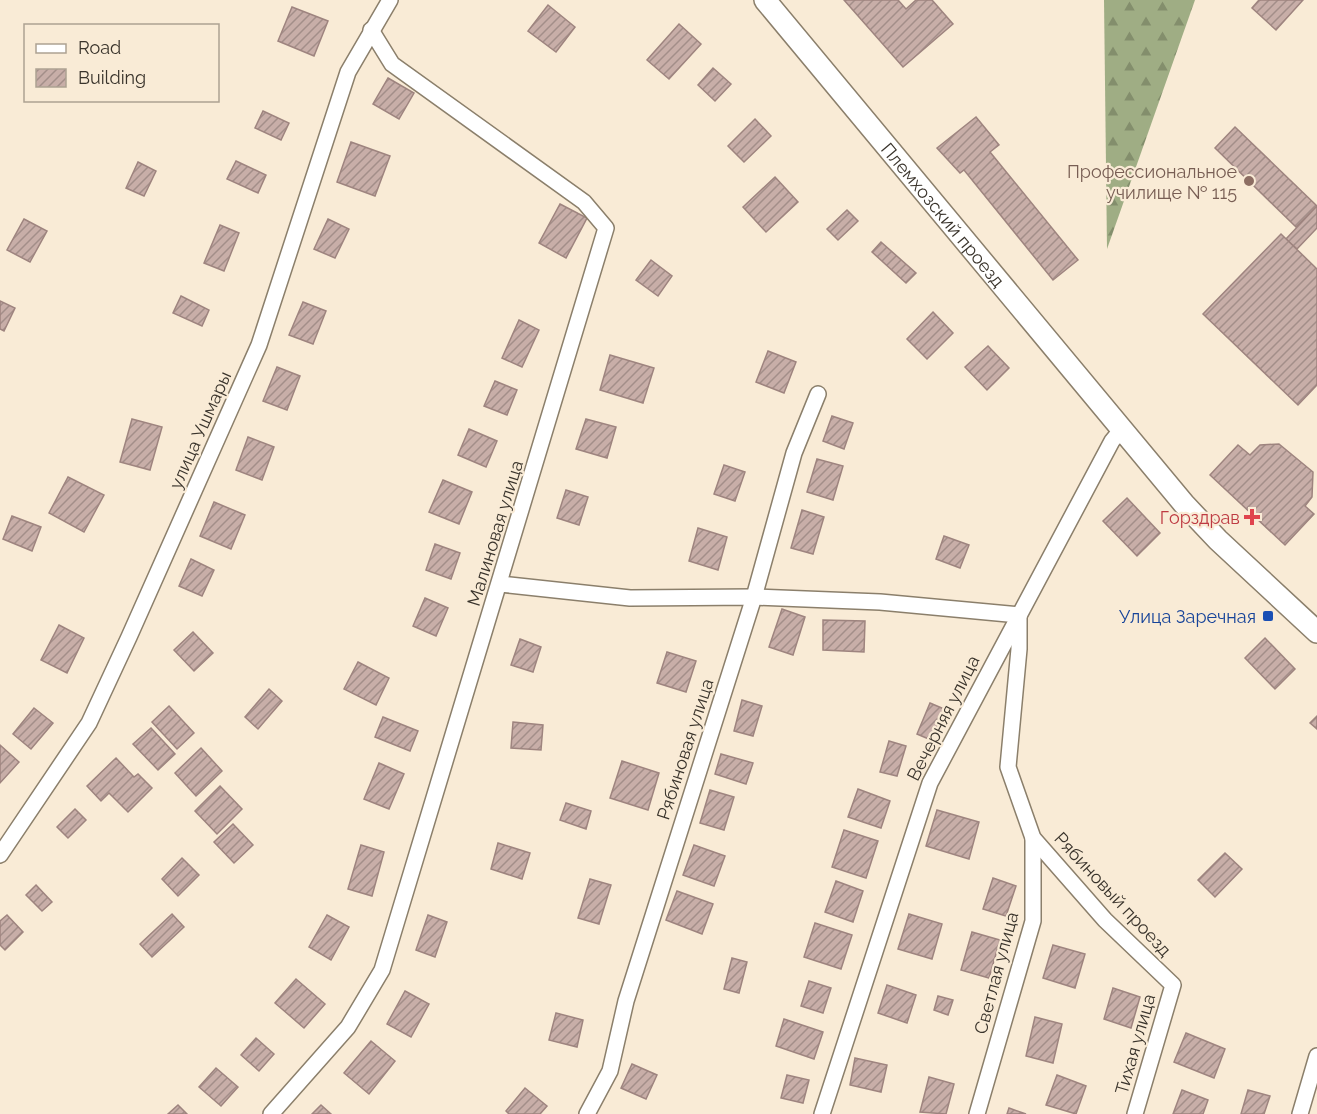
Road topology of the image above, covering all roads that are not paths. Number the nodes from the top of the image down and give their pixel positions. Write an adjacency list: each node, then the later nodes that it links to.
1 (390, 0): 3 (street, улица Ушмары)
2 (765, 0): 5 (main road, Племхозский проезд)
3 (370, 30): 6 (street, Малиновая улица); 11 (street, улица Ушмары)
4 (818, 394): 7 (street, Рябиновая улица)
5 (1122, 429): 8 (street, Вечерняя улица); 9 (main road, Племхозский проезд)
6 (500, 584): 7 (street); 14 (street, Малиновая улица)
7 (754, 597): 8 (street); 15 (street, Рябиновая улица)
8 (1018, 615): 10 (street, Рябиновый проезд); 16 (street, Вечерняя улица)
9 (1317, 632)
10 (1033, 838): 12 (street, Рябиновый проезд); 17 (street, Светлая улица)
11 (0, 855)
12 (1173, 985): 18 (street, Тихая улица)
13 (1317, 1056): 19 (street)
14 (271, 1114)
15 (586, 1114)
16 (822, 1114)
17 (977, 1114)
18 (1135, 1114)
19 (1300, 1114)

